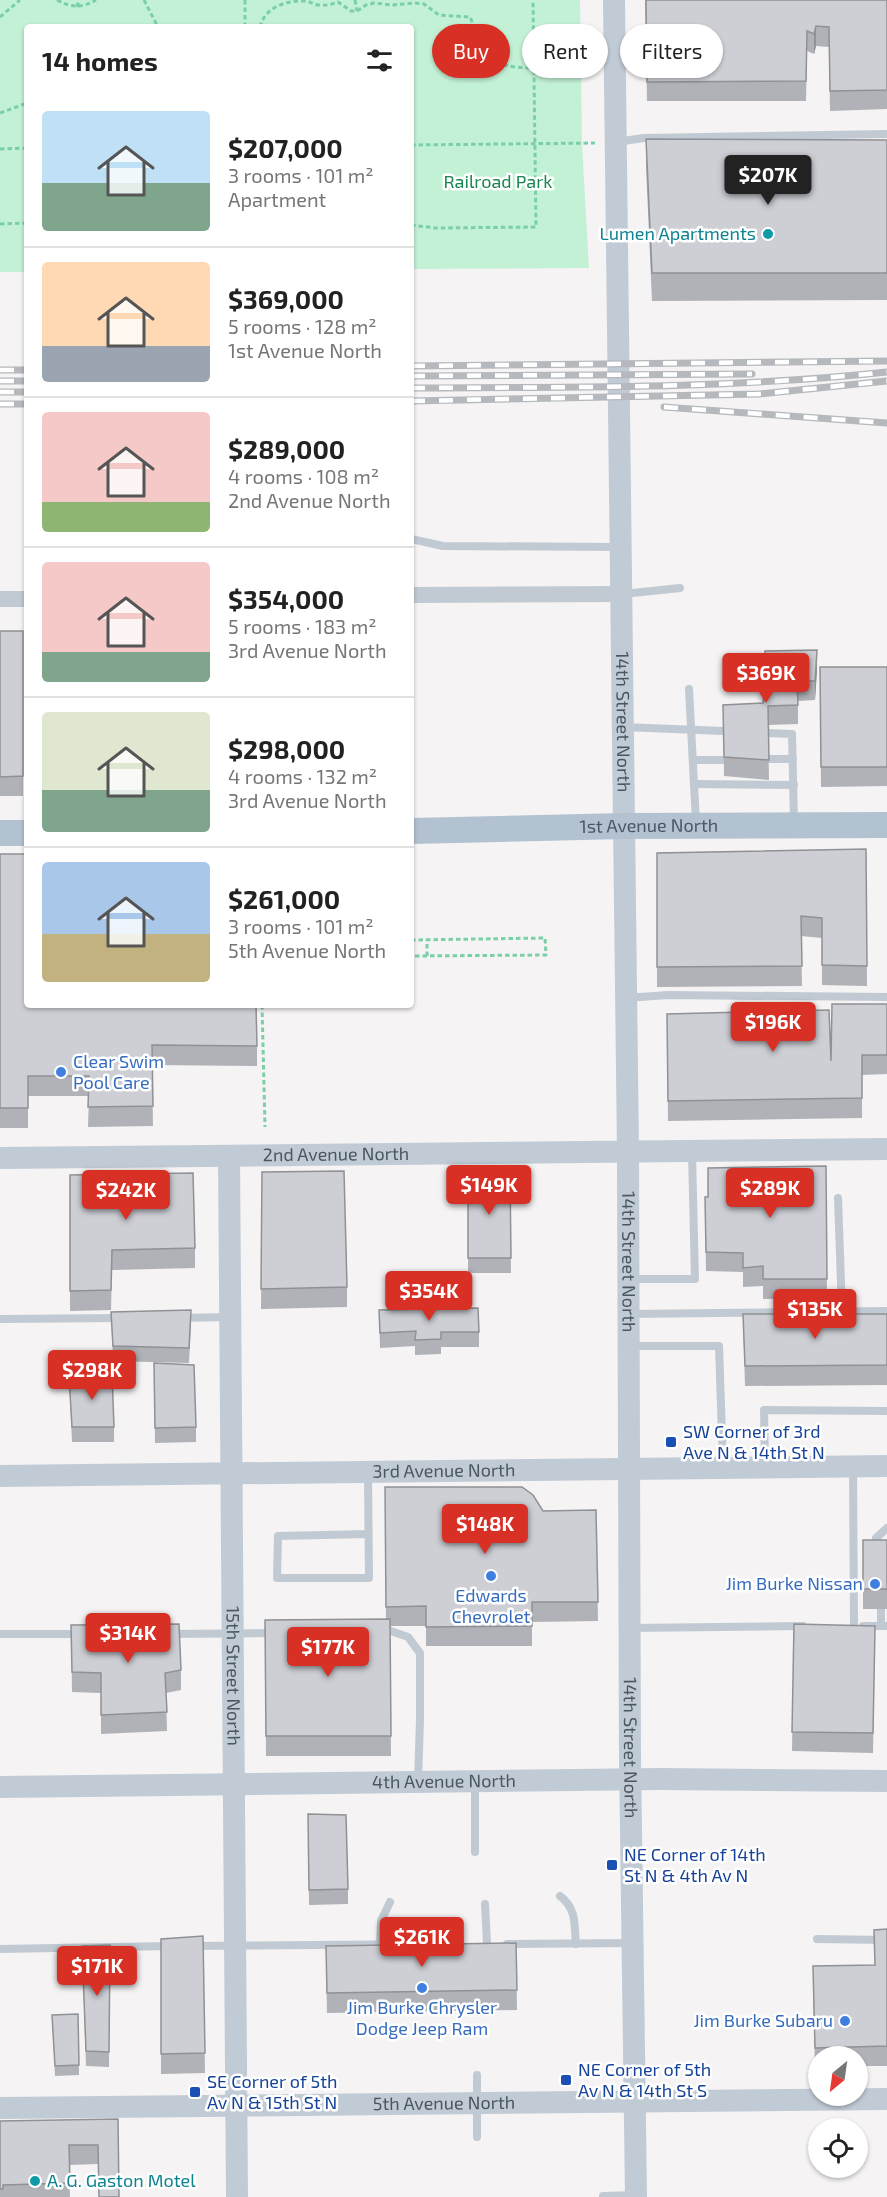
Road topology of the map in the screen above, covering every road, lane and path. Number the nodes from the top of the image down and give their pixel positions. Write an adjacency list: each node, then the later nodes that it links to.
1 (20, 0): 12 (path)
2 (57, 0): 10 (path)
3 (79, 0): 10 (path)
4 (96, 0): 10 (path)
5 (144, 0): 13 (path)
6 (245, 0): 14 (path)
7 (355, 0): 11 (path)
8 (533, 0): 16 (path)
9 (614, 0): 22 (street, 14th Street North)
10 (77, 7)
11 (357, 11): 15 (path); 17 (path)
12 (0, 17)
13 (156, 24)
14 (245, 24)
15 (261, 24)
16 (533, 24)
17 (522, 68)
18 (534, 78): 23 (path)
19 (24, 103): 20 (path)
20 (0, 113)
21 (887, 134): 22 (lane)
22 (615, 142): 23 (path); 31 (street, 14th Street North)
23 (534, 144): 24 (path); 29 (path)
24 (414, 145)
25 (0, 148): 26 (path)
26 (24, 148)
27 (24, 223): 28 (path)
28 (0, 224)
29 (414, 225)
30 (414, 540): 31 (lane)
31 (621, 547): 33 (street, 14th Street North)
32 (680, 588): 33 (lane)
33 (622, 594): 34 (street); 38 (street, 14th Street North)
34 (414, 595)
35 (24, 598): 36 (street)
36 (0, 599)
37 (689, 689): 39 (lane)
38 (623, 727): 39 (lane); 51 (street, 14th Street North)
39 (691, 730): 40 (lane); 44 (lane)
40 (723, 731)
41 (768, 733): 43 (lane)
42 (768, 759): 43 (lane)
43 (793, 759): 47 (lane)
44 (693, 760): 45 (lane); 46 (lane)
45 (724, 760)
46 (694, 784): 47 (lane); 48 (lane)
47 (794, 785): 49 (lane)
48 (697, 825): 49 (main road, 1st Avenue North); 51 (main road, 1st Avenue North)
49 (794, 825): 50 (main road, 1st Avenue North)
50 (887, 825)
51 (624, 826): 52 (main road, 1st Avenue North); 60 (street, 14th Street North)
52 (414, 831)
53 (0, 833): 54 (main road)
54 (24, 833)
55 (414, 940): 56 (path)
56 (427, 940): 58 (path); 58 (path)
57 (414, 956): 58 (path)
58 (427, 956)
59 (887, 997): 60 (lane)
60 (626, 998): 65 (street, 14th Street North)
61 (262, 1008): 62 (path)
62 (265, 1127)
63 (887, 1149): 64 (street, 2nd Avenue North)
64 (692, 1151): 65 (street, 2nd Avenue North); 69 (lane)
65 (628, 1152): 66 (street, 2nd Avenue North); 69 (street, 14th Street North)
66 (229, 1156): 67 (street, 2nd Avenue North); 73 (street, 15th Street North)
67 (0, 1158)
68 (838, 1198): 70 (lane)
69 (629, 1279): 72 (street, 14th Street North)
70 (842, 1311): 71 (lane); 72 (lane)
71 (887, 1311)
72 (629, 1314): 77 (street, 14th Street North)
73 (230, 1317): 75 (lane); 85 (street, 15th Street North)
74 (129, 1318): 76 (lane)
75 (164, 1318)
76 (0, 1319)
77 (629, 1346): 81 (lane); 83 (street, 14th Street North)
78 (887, 1411): 82 (lane)
79 (853, 1466): 80 (street, 3rd Avenue North); 82 (street, 3rd Avenue North); 93 (lane)
80 (887, 1466)
81 (723, 1467): 82 (street, 3rd Avenue North); 83 (street, 3rd Avenue North)
82 (765, 1467)
83 (629, 1468): 84 (street, 3rd Avenue North); 95 (street, 14th Street North)
84 (368, 1471): 85 (street, 3rd Avenue North); 88 (lane)
85 (231, 1473): 86 (street, 3rd Avenue North); 101 (street, 15th Street North)
86 (0, 1476)
87 (887, 1528): 89 (lane)
88 (368, 1534): 88 (lane)
89 (878, 1559)
90 (881, 1609): 94 (lane)
91 (807, 1626): 95 (lane)
92 (842, 1626): 93 (lane)
93 (854, 1626): 94 (lane)
94 (884, 1626)
95 (630, 1628): 102 (street, 14th Street North)
96 (366, 1631): 105 (lane)
97 (281, 1633): 101 (lane)
98 (0, 1634): 99 (lane)
99 (96, 1634)
100 (155, 1634): 101 (lane)
101 (232, 1634): 106 (street, 15th Street North)
102 (631, 1780): 103 (street, 4th Avenue North); 104 (street, 4th Avenue North); 114 (street, 14th Street North)
103 (475, 1781): 105 (street, 4th Avenue North); 108 (lane)
104 (887, 1781)
105 (418, 1782): 106 (street, 4th Avenue North)
106 (234, 1784): 107 (street, 4th Avenue North); 120 (street, 15th Street North)
107 (0, 1787)
108 (475, 1852)
109 (560, 1896): 119 (lane)
110 (390, 1902): 115 (lane)
111 (485, 1904): 118 (lane)
112 (817, 1940): 113 (lane)
113 (887, 1940)
114 (634, 1943): 119 (lane); 124 (street, 14th Street North)
115 (380, 1944): 116 (lane); 120 (lane)
116 (452, 1944)
117 (475, 1944): 118 (lane)
118 (487, 1944): 119 (lane)
119 (576, 1944)
120 (235, 1945): 121 (lane); 126 (street, 15th Street North)
121 (0, 1949)
122 (477, 2075): 125 (lane)
123 (887, 2099): 124 (street, 5th Avenue North)
124 (634, 2102): 125 (street, 5th Avenue North); 130 (street, 14th Street North)
125 (476, 2103): 126 (street, 5th Avenue North); 128 (lane)
126 (236, 2106): 127 (street, 5th Avenue North); 131 (street, 15th Street North)
127 (0, 2108)
128 (477, 2137)
129 (603, 2196): 130 (lane)
130 (636, 2196)
131 (237, 2197)

